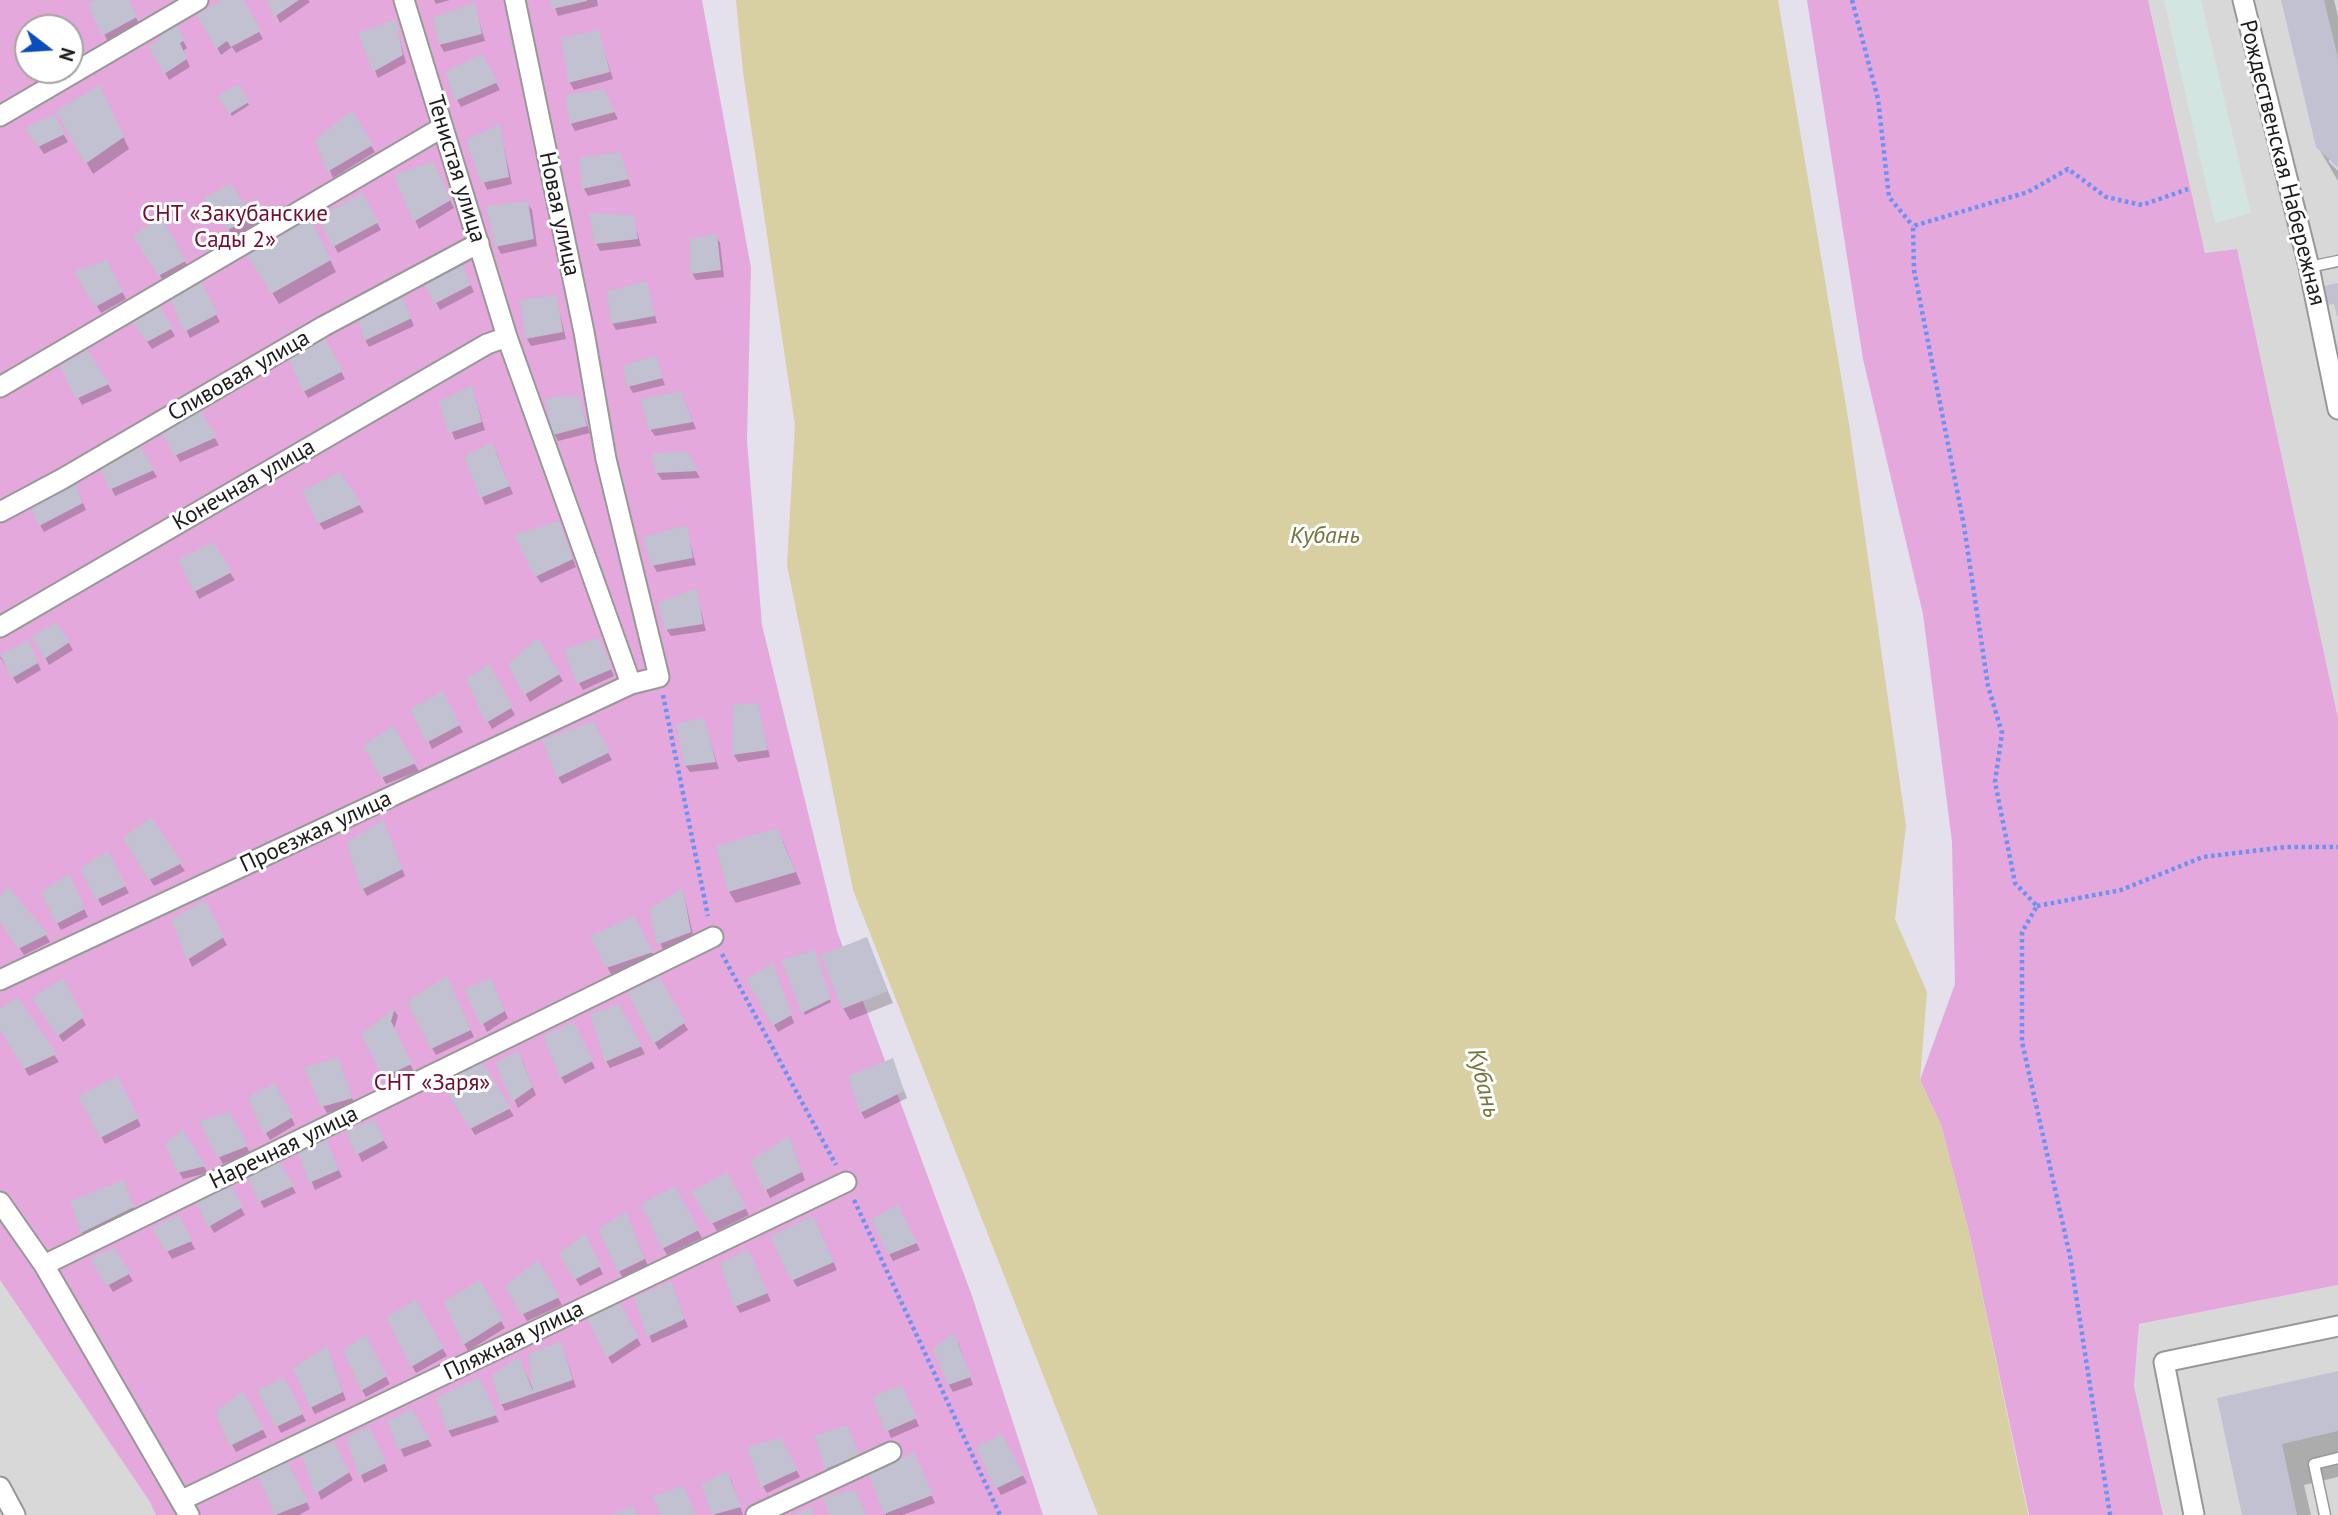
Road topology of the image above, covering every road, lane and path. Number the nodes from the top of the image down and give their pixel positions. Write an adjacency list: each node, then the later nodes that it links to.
1 (198, 0): 6 (street)
2 (404, 0): 7 (street, Тенистая улица)
3 (515, 0): 19 (street, Новая улица)
4 (1852, 0): 9 (path)
5 (2242, 0): 12 (street, Рождественская Набережная)
6 (0, 116)
7 (443, 127): 10 (street, Тенистая улица); 15 (street)
8 (2188, 189): 9 (path)
9 (1913, 226): 22 (path)
10 (479, 243): 13 (street, Тенистая улица); 17 (street, Сливовая улица)
11 (2338, 261): 12 (lane)
12 (2309, 267): 14 (street, Рождественская Набережная)
13 (507, 337): 18 (street, Конечная улица); 20 (street, Тенистая улица)
14 (2331, 338): 16 (street, Рождественская Набережная)
15 (0, 387)
16 (2338, 409)
17 (0, 512)
18 (0, 626)
19 (659, 677): 20 (street, Проезжая улица); 23 (path)
20 (631, 684): 24 (street, Проезжая улица)
21 (2338, 847): 22 (path)
22 (2037, 906): 36 (path)
23 (713, 937): 25 (path); 27 (street, Наречная улица)
24 (0, 980)
25 (846, 1182): 32 (street, Пляжная улица); 35 (path)
26 (0, 1202): 27 (street)
27 (44, 1265): 32 (street)
28 (2338, 1326): 37 (street)
29 (891, 1452): 34 (street)
30 (2338, 1458): 38 (lane)
31 (0, 1487): 33 (street)
32 (186, 1508)
33 (15, 1515)
34 (756, 1515)
35 (1000, 1515)
36 (2110, 1515)
37 (2194, 1515)
38 (2325, 1515)

